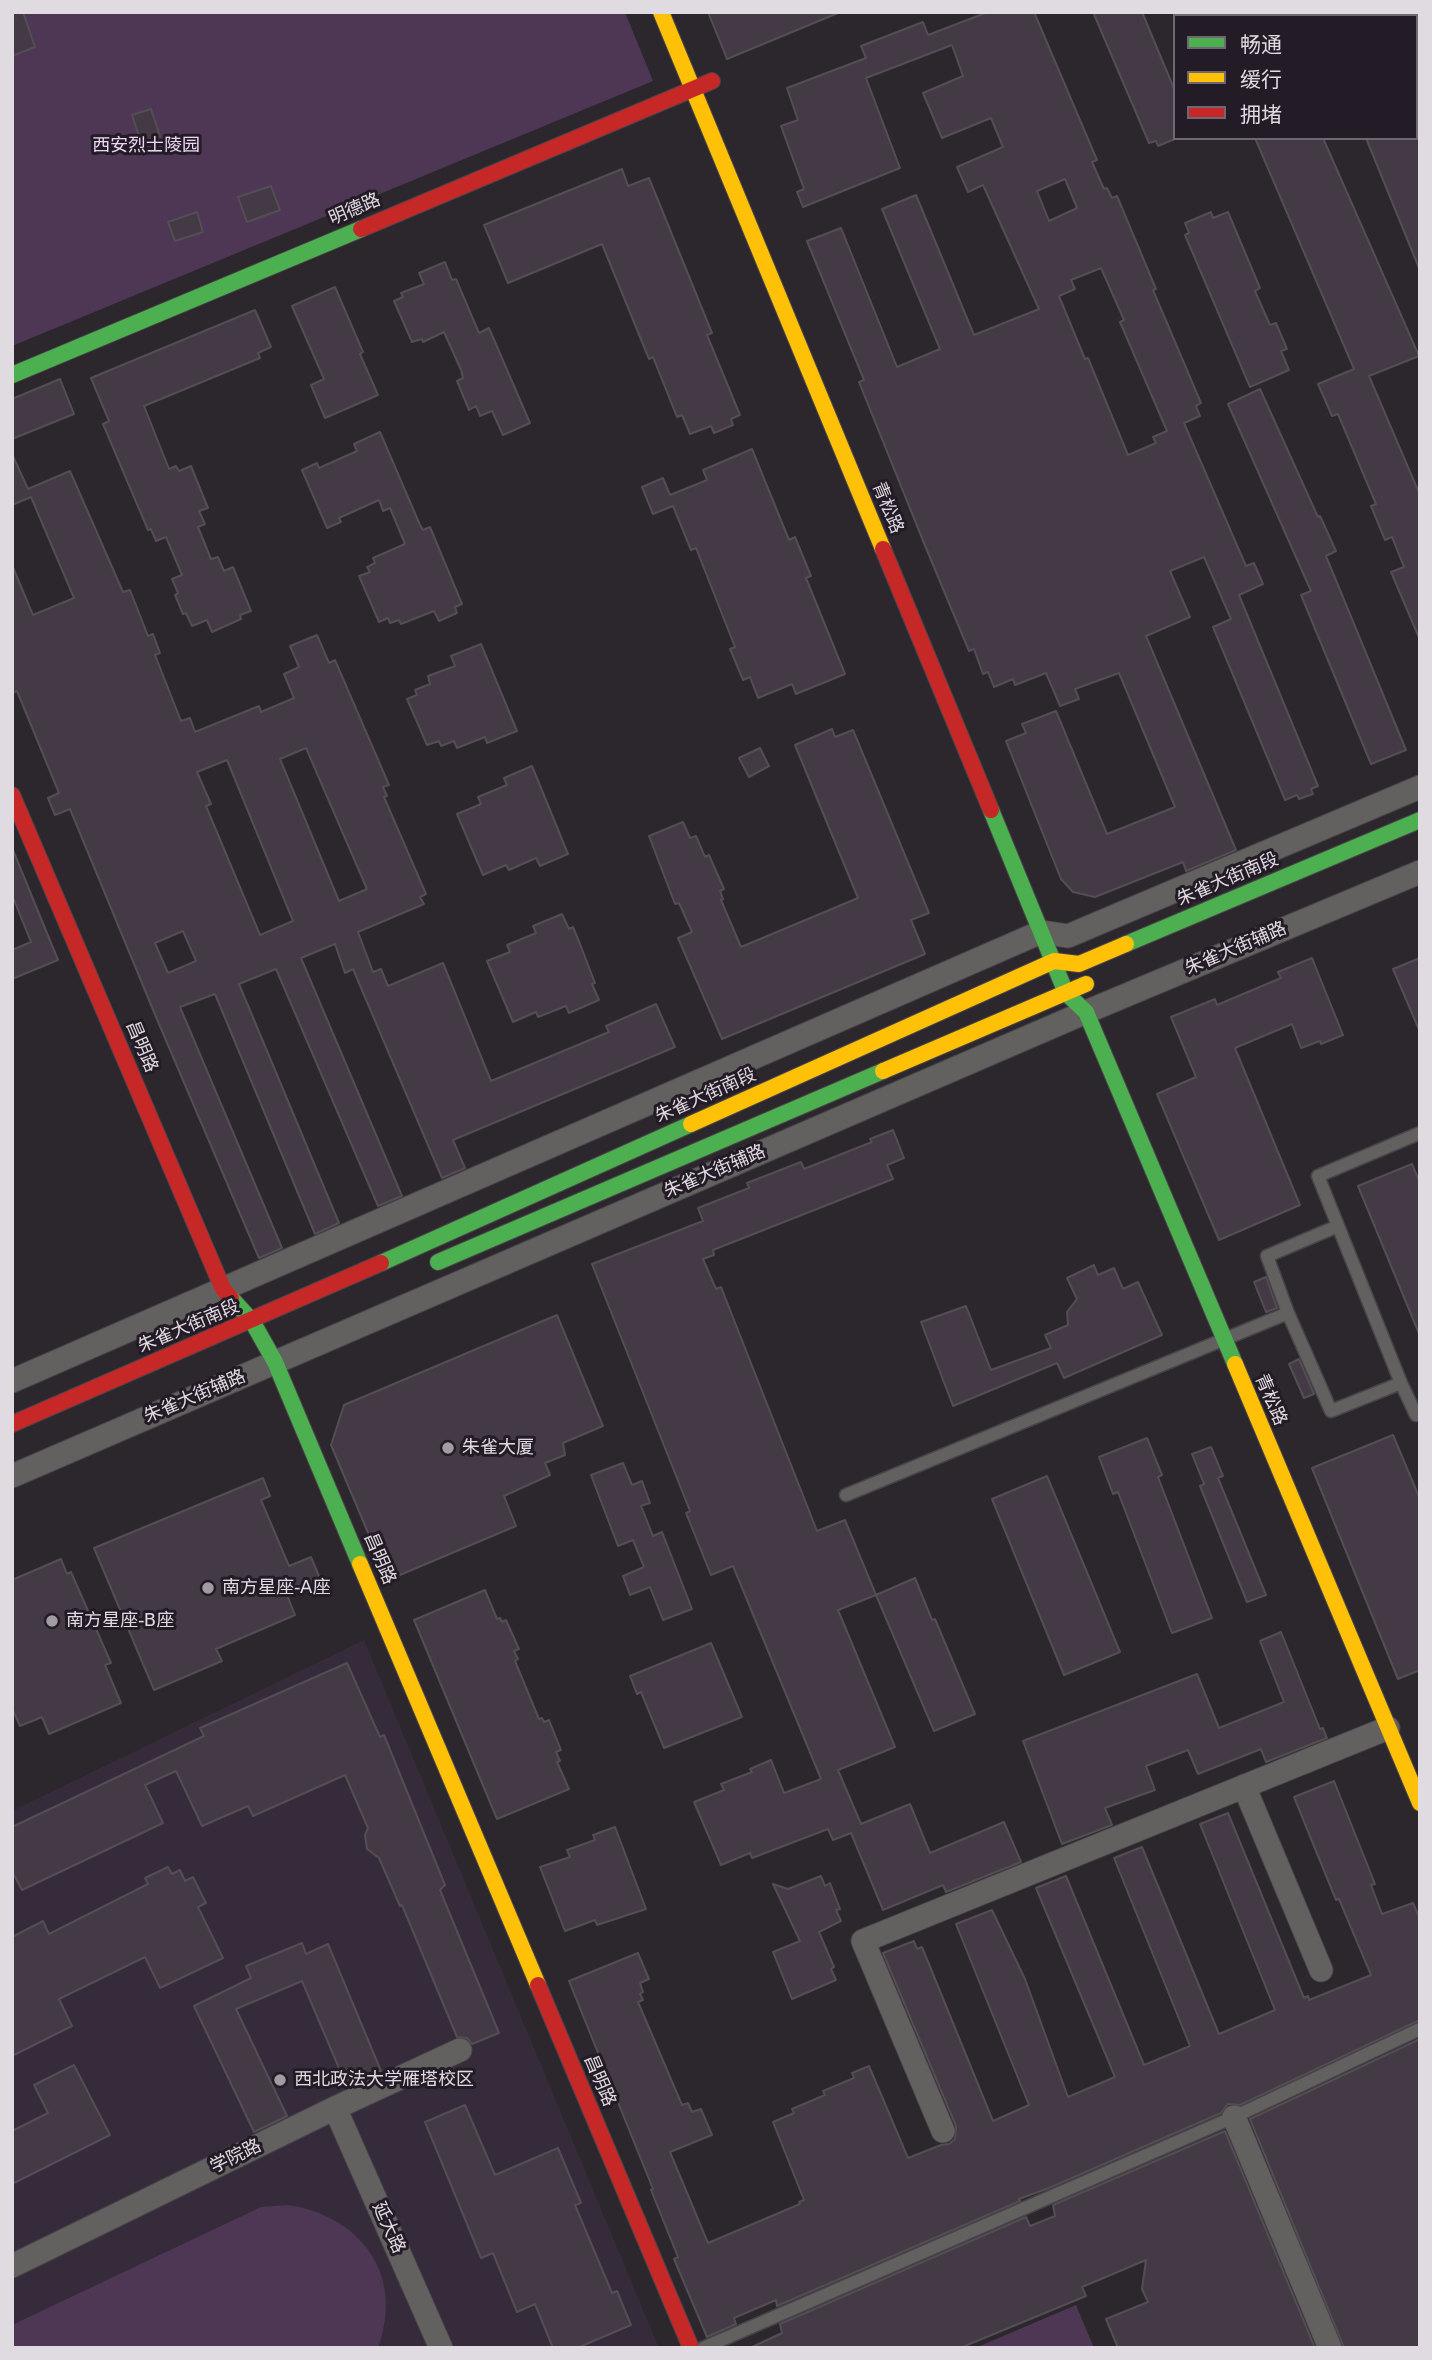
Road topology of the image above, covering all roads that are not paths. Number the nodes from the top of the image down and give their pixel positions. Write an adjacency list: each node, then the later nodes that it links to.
1 (661, 12): 3 (street, 青松路)
2 (713, 81): 3 (street, 明德路)
3 (693, 89): 4 (street, 明德路); 9 (street, 青松路)
4 (12, 375)
5 (1420, 787): 9 (street)
6 (12, 795): 18 (street, 昌明路)
7 (1420, 820): 11 (street, 朱雀大街南段)
8 (1420, 872): 14 (street, 朱雀大街辅路)
9 (1057, 930): 10 (street, 青松路); 11 (street, 青松路); 18 (street)
10 (1054, 961): 11 (street, 朱雀大街南段); 13 (street, 青松路); 20 (street, 朱雀大街南段)
11 (1079, 964): 12 (street, 青松路)
12 (1093, 981): 13 (street); 14 (street, 青松路)
13 (1066, 993): 14 (street, 青松路); 17 (street)
14 (1086, 1012): 21 (street, 青松路); 22 (street, 朱雀大街辅路)
15 (1420, 1133): 16 (lane)
16 (1338, 1226): 19 (lane); 24 (lane)
17 (428, 1266)
18 (223, 1289): 20 (street, 昌明路); 23 (street)
19 (1288, 1313): 21 (lane); 24 (lane)
20 (252, 1321): 22 (street, 昌明路); 26 (street, 朱雀大街南段)
21 (1224, 1340): 28 (lane); 29 (street, 青松路)
22 (275, 1362): 27 (street, 朱雀大街辅路); 40 (street, 昌明路)
23 (12, 1381)
24 (1401, 1383): 25 (lane)
25 (1420, 1413)
26 (12, 1424)
27 (12, 1476)
28 (846, 1494)
29 (1388, 1728): 30 (street); 31 (street, 青松路)
30 (1244, 1786): 32 (street); 37 (street)
31 (1420, 1803)
32 (1321, 1970)
33 (1420, 2029): 36 (lane)
34 (460, 2050): 35 (street, 学院路)
35 (335, 2108): 38 (street, 学院路); 39 (street, 延大路)
36 (1234, 2117): 41 (lane); 42 (street)
37 (943, 2131)
38 (12, 2266)
39 (441, 2348)
40 (691, 2348)
41 (703, 2348)
42 (1330, 2348)

